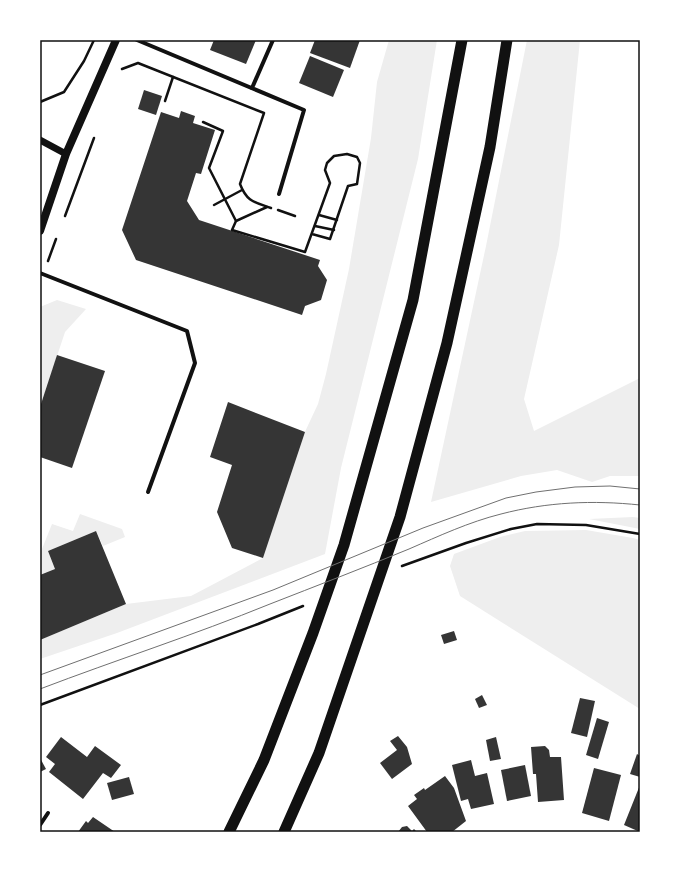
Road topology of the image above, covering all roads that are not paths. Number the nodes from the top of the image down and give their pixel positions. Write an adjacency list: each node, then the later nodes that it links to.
1 (116, 40): 8 (main road)
2 (137, 40): 6 (street)
3 (273, 40): 6 (street)
4 (462, 40): 15 (highway)
5 (507, 40): 16 (highway)
6 (252, 88): 9 (street)
7 (40, 140): 8 (street)
8 (66, 154): 10 (main road)
9 (279, 194)
10 (40, 231)
11 (42, 274): 12 (street)
12 (148, 492)
13 (48, 813): 14 (street)
14 (40, 825)
15 (229, 832)
16 (284, 832)

